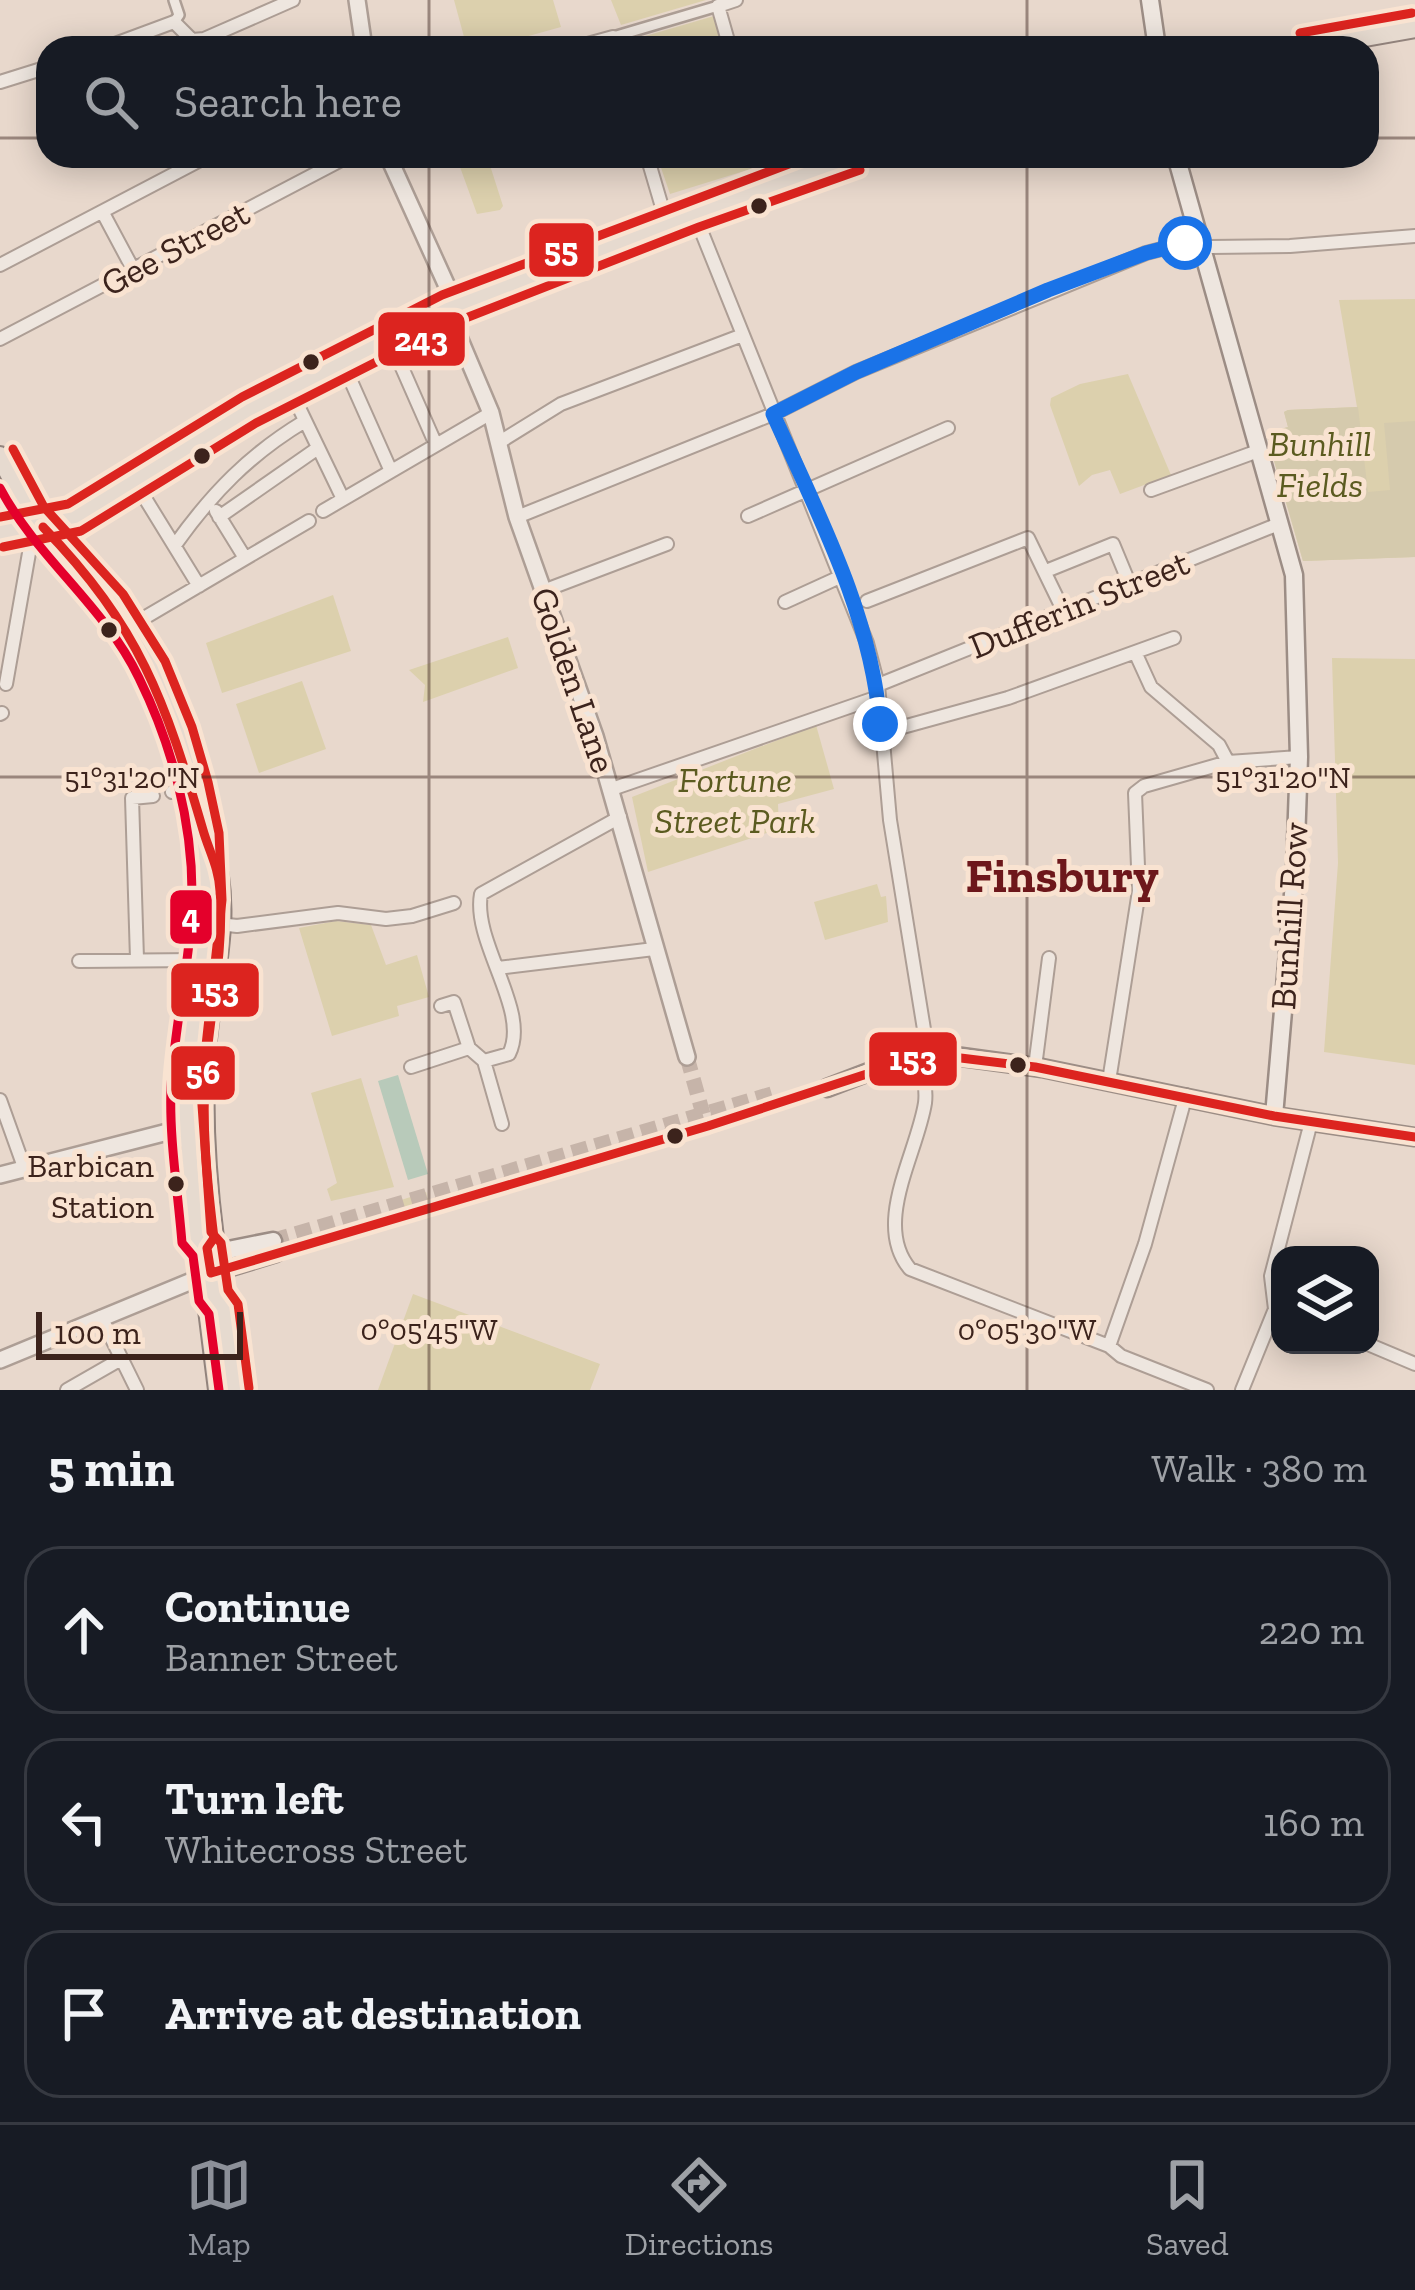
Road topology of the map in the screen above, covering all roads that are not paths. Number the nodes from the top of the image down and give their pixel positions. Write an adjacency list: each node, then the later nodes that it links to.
1 (174, 0): 7 (street)
2 (293, 0): 11 (street)
3 (357, 0): 12 (street)
4 (736, 0): 6 (street)
5 (1150, 0): 15 (main road)
6 (718, 6): 13 (street); 14 (street)
7 (174, 22): 9 (street); 10 (street)
8 (1415, 28): 16 (main road)
9 (136, 36)
10 (188, 36)
11 (211, 36)
12 (362, 36)
13 (634, 36)
14 (727, 36)
15 (1155, 36)
16 (1370, 36)
17 (36, 71): 18 (street)
18 (0, 82)
19 (186, 168): 27 (street)
20 (327, 168): 33 (street, Gee Street)
21 (393, 168): 34 (street, Golden Lane)
22 (651, 168): 29 (street)
23 (769, 168): 26 (street)
24 (820, 168): 26 (main road)
25 (1179, 168): 31 (main road, Bunhill Row)
26 (774, 184): 28 (main road)
27 (103, 213): 32 (street); 33 (street)
28 (694, 213): 29 (main road); 35 (street)
29 (667, 224): 34 (main road)
30 (1415, 236): 31 (street)
31 (1199, 246): 41 (street); 47 (main road, Bunhill Row)
32 (0, 265)
33 (134, 271): 37 (street, Gee Street)
34 (451, 308): 36 (main road); 40 (street, Golden Lane)
35 (740, 336): 41 (street); 44 (street)
36 (389, 338): 38 (main road); 45 (street)
37 (0, 339)
38 (341, 361): 39 (main road); 49 (street)
39 (289, 387): 42 (street); 50 (main road)
40 (491, 413): 44 (street, Golden Lane); 45 (street)
41 (773, 414): 51 (street); 58 (street)
42 (305, 421): 46 (street); 54 (street)
43 (948, 428): 51 (street)
44 (498, 443): 58 (street, Golden Lane)
45 (436, 445): 49 (street)
46 (318, 448): 53 (street); 57 (street)
47 (1258, 451): 52 (street); 60 (main road, Bunhill Row)
48 (0, 456): 61 (main road)
49 (390, 469): 53 (street)
50 (135, 482): 61 (main road); 64 (street)
51 (807, 490): 56 (street); 67 (street)
52 (1151, 490)
53 (342, 497): 55 (street)
54 (208, 500): 57 (street); 64 (street)
55 (323, 511)
56 (748, 516)
57 (219, 517): 65 (street)
58 (518, 517): 70 (street, Golden Lane)
59 (309, 520): 65 (street)
60 (1281, 523): 68 (street, Dufferin Street); 80 (main road, Bunhill Row)
61 (43, 527): 62 (main road); 74 (main road); 77 (street)
62 (0, 532)
63 (667, 544): 70 (street)
64 (175, 545): 69 (street)
65 (245, 558): 69 (street)
66 (1046, 571): 68 (street); 71 (street); 73 (street)
67 (842, 576): 72 (street); 78 (street)
68 (1130, 585): 73 (street, Dufferin Street)
69 (199, 586): 74 (street)
70 (543, 591): 83 (street, Golden Lane)
71 (867, 601)
72 (785, 602)
73 (1064, 612): 78 (street, Dufferin Street)
74 (127, 628): 82 (main road)
75 (1174, 638): 76 (street)
76 (1136, 652): 79 (street); 81 (street)
77 (6, 684)
78 (878, 691): 79 (street); 83 (street, Dufferin Street)
79 (881, 733): 97 (street)
80 (1299, 758): 81 (street); 106 (main road, Bunhill Row)
81 (1228, 762): 102 (street)
82 (193, 785): 84 (street); 88 (main road)
83 (612, 789): 86 (street, Golden Lane)
84 (172, 792)
85 (153, 796): 91 (street)
86 (620, 817): 89 (street, Golden Lane); 94 (street)
87 (454, 903): 88 (street)
88 (212, 923): 92 (main road); 115 (main road)
89 (654, 949): 94 (street); 98 (street, Golden Lane)
90 (1049, 958): 101 (street)
91 (137, 959): 92 (street); 93 (street)
92 (198, 960): 109 (main road)
93 (79, 962)
94 (498, 968): 99 (street)
95 (441, 1006): 96 (street)
96 (469, 1048): 99 (street); 100 (street)
97 (923, 1054): 101 (main road); 103 (main road); 119 (street)
98 (688, 1057)
99 (484, 1061): 108 (street)
100 (411, 1067)
101 (1035, 1067): 102 (main road)
102 (1109, 1081): 104 (main road)
103 (830, 1082)
104 (1186, 1095): 106 (main road); 119 (street)
105 (0, 1100): 111 (street)
106 (1274, 1116): 107 (main road)
107 (1311, 1121): 110 (main road); 113 (street)
108 (502, 1124)
109 (187, 1126): 111 (street); 115 (main road)
110 (1415, 1137)
111 (24, 1167): 112 (street)
112 (0, 1175)
113 (1280, 1246)
114 (274, 1247): 115 (main road)
115 (209, 1258): 116 (main road); 117 (street)
116 (214, 1298): 126 (main road); 127 (main road)
117 (101, 1317): 121 (street); 122 (street)
118 (1271, 1323): 129 (street)
119 (1109, 1346): 128 (street)
120 (1379, 1349): 123 (street)
121 (122, 1359): 124 (street); 125 (street)
122 (0, 1360)
123 (1415, 1364)
124 (67, 1390)
125 (137, 1390)
126 (218, 1390)
127 (234, 1390)
128 (1208, 1390)
129 (1243, 1390)

